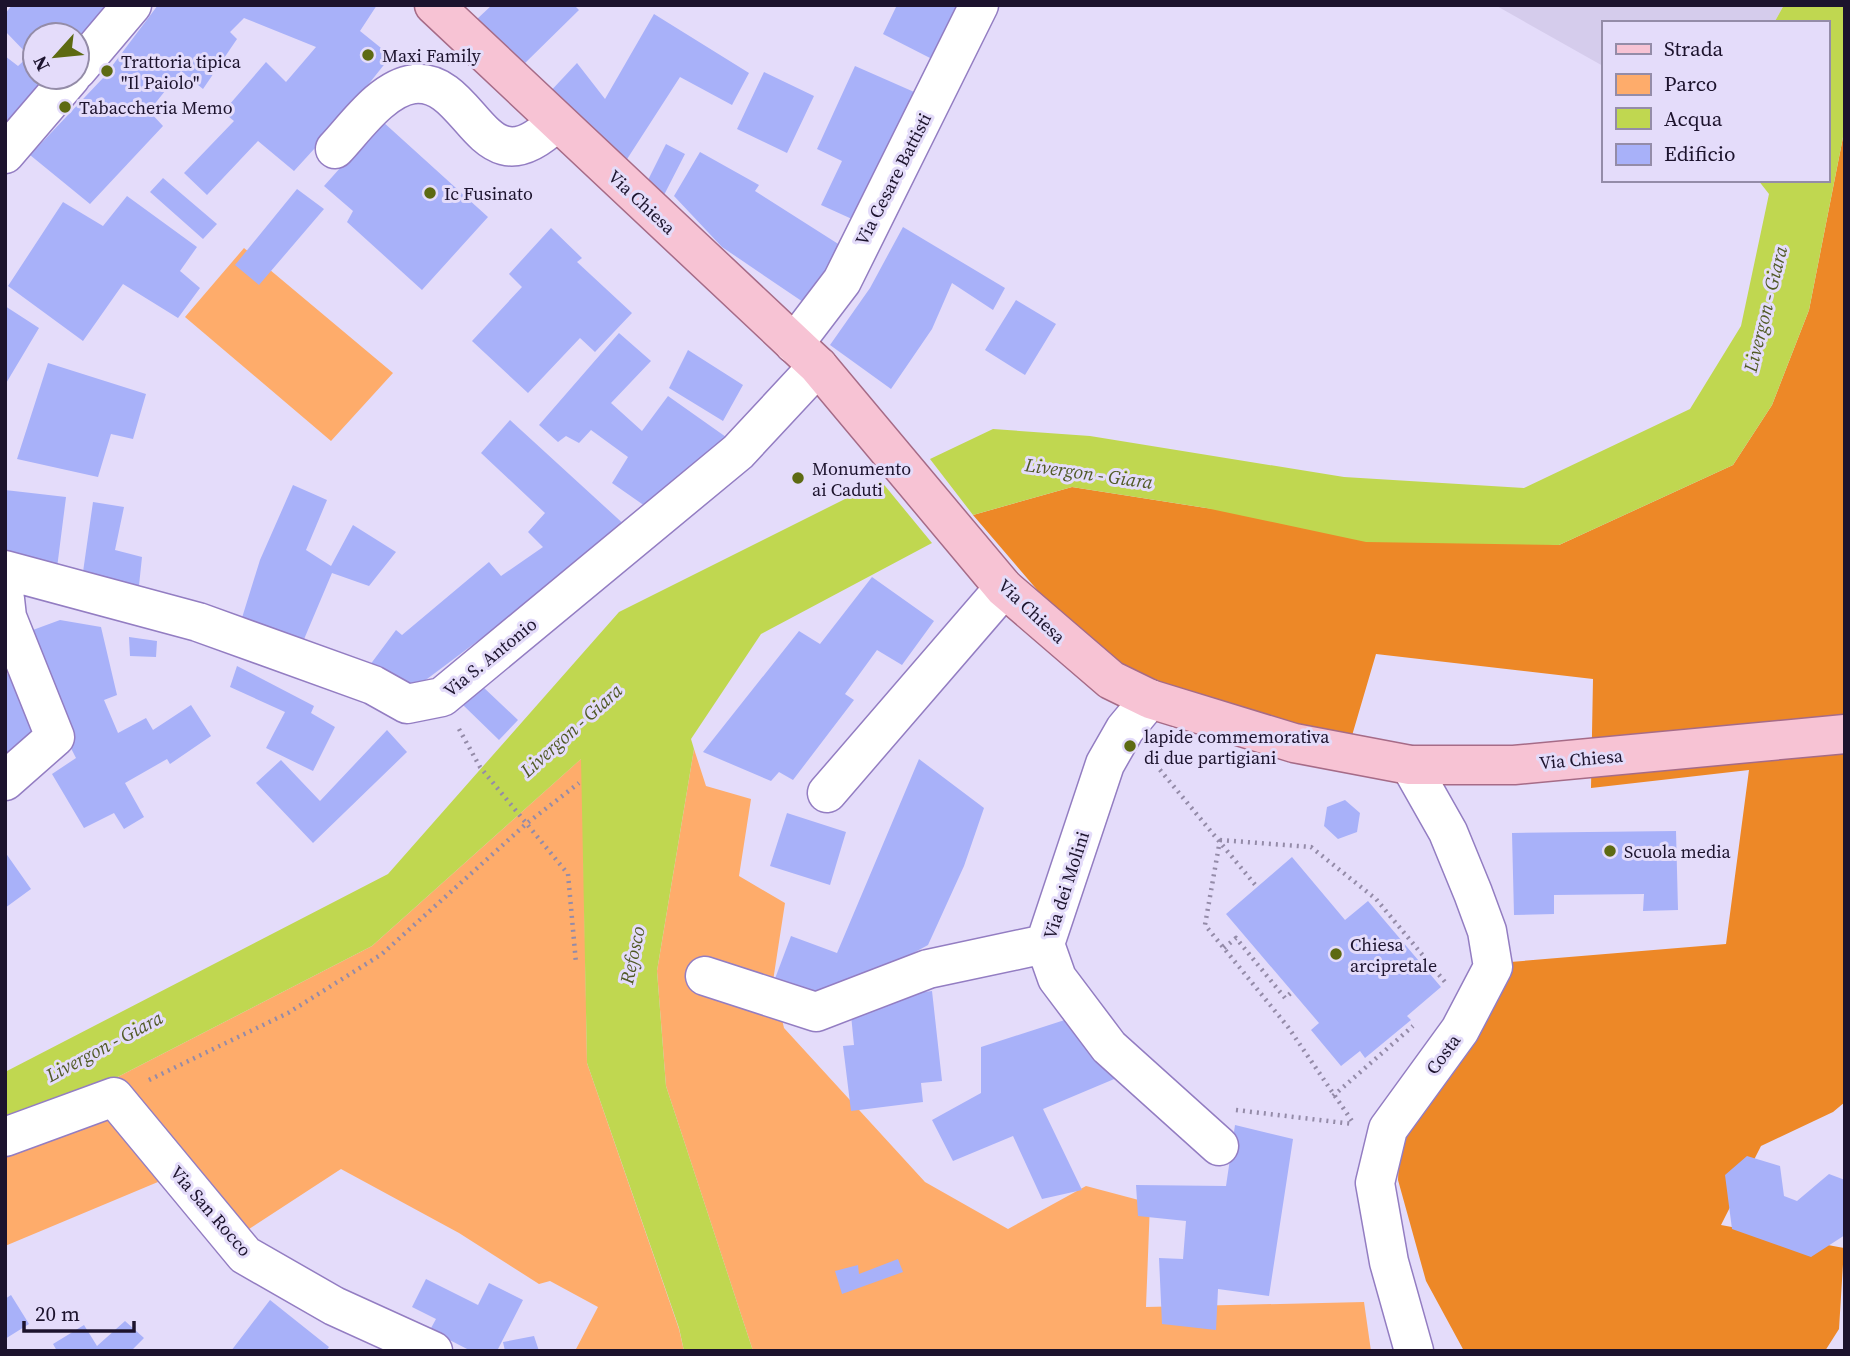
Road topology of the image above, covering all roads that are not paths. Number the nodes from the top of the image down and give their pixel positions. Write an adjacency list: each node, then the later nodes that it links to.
1 (132, 5): 4 (street)
2 (434, 5): 6 (main road, Via Chiesa)
3 (979, 5): 9 (street, Via Cesare Battisti)
4 (91, 53)
5 (59, 91): 8 (street)
6 (556, 122): 7 (street); 9 (main road, Via Chiesa)
7 (335, 149)
8 (5, 154)
9 (806, 355): 10 (street, Via S. Antonio); 11 (main road, Via Chiesa)
10 (5, 570)
11 (1004, 588): 13 (main road, Via Chiesa); 17 (street)
12 (5, 599): 16 (street)
13 (1150, 699): 15 (main road, Via Chiesa); 18 (street, Via dei Molini)
14 (1845, 734): 15 (main road, Via Chiesa)
15 (1410, 765): 23 (street, Costa)
16 (5, 781)
17 (827, 793)
18 (1045, 944): 19 (street); 21 (street, Via dei Molini)
19 (705, 976)
20 (5, 1137): 22 (street, Via San Rocco)
21 (1209, 1137)
22 (433, 1351)
23 (1414, 1351)

